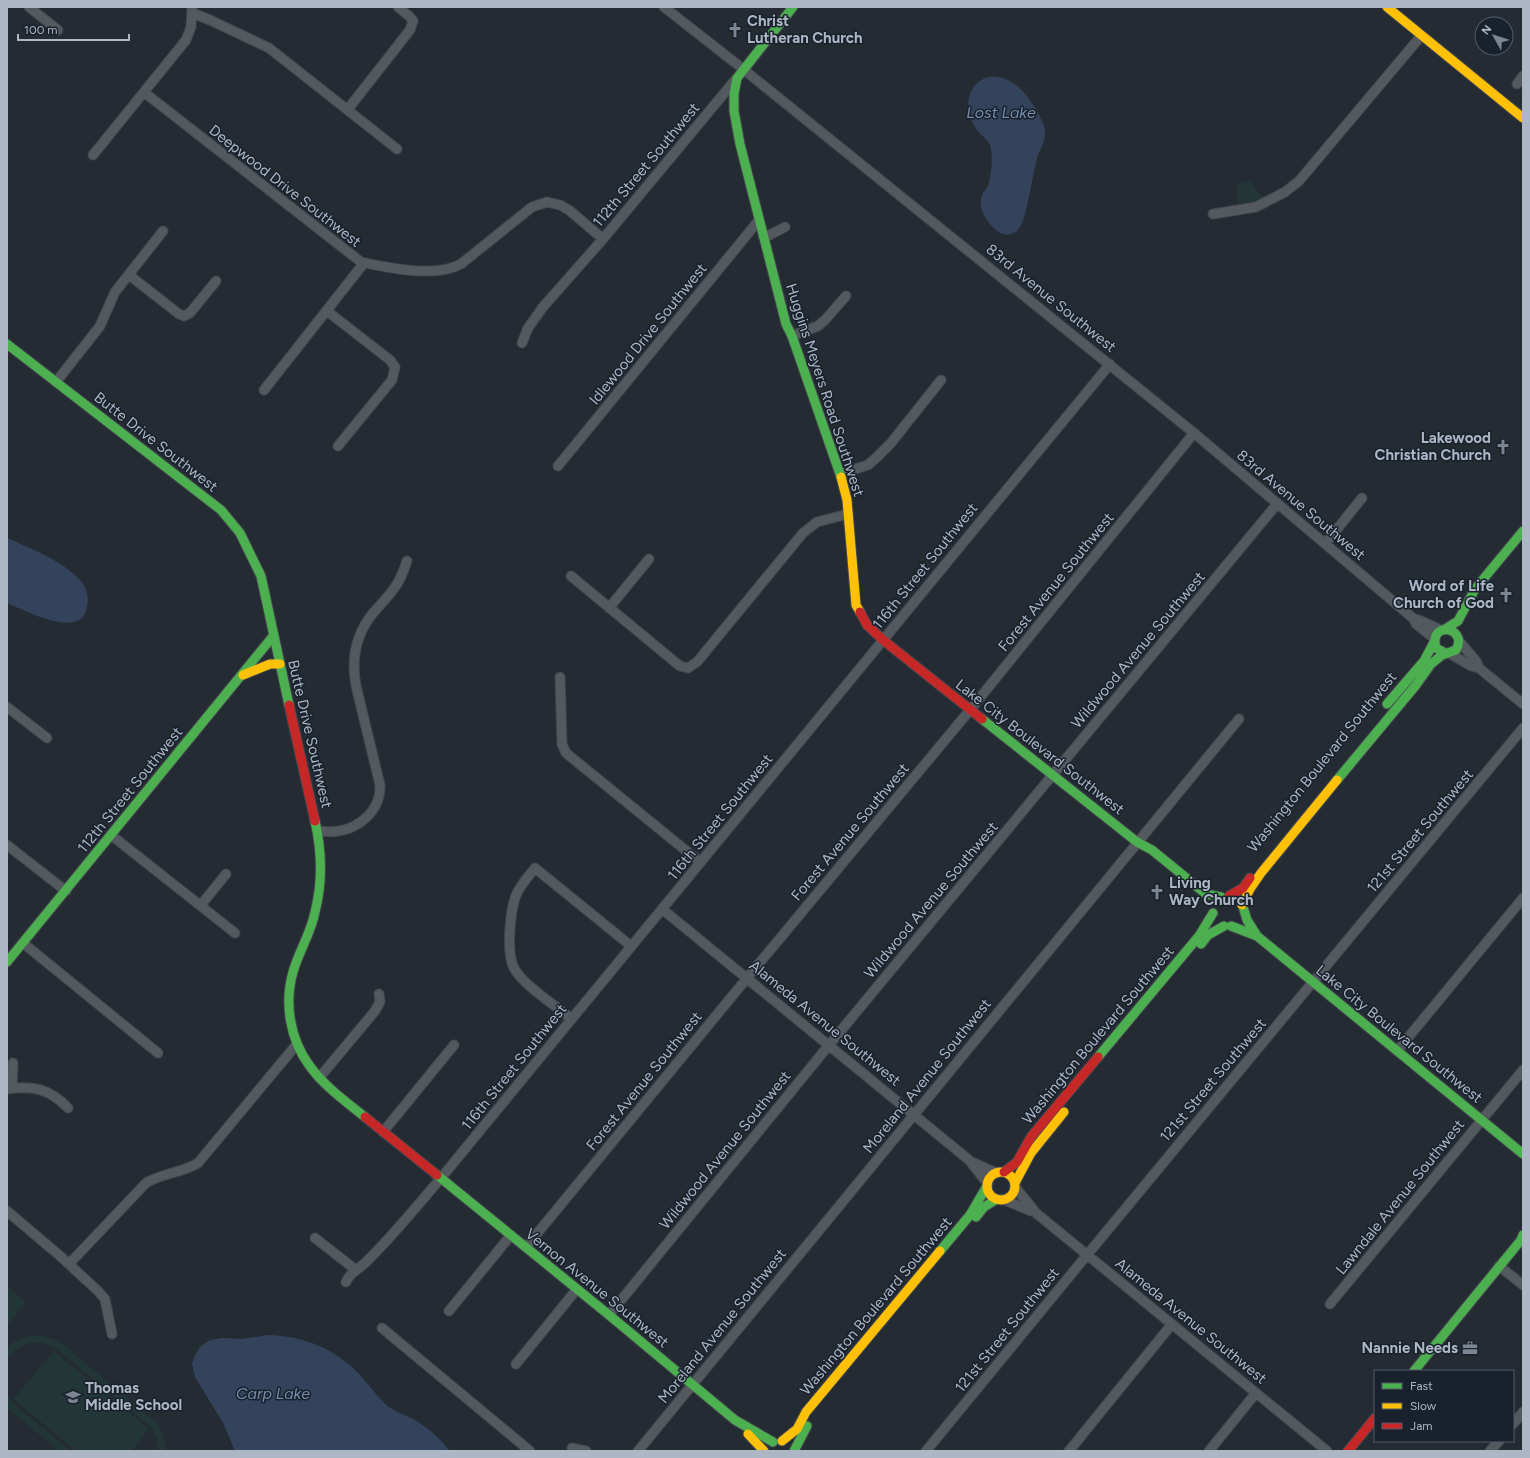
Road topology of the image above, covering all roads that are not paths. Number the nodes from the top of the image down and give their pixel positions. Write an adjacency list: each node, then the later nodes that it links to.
1 (29, 7): 7 (street)
2 (398, 7): 14 (street)
3 (664, 7): 9 (street, 83rd Avenue Southwest)
4 (793, 7): 9 (street, 112th Street Southwest)
5 (1387, 7): 8 (street)
6 (192, 10): 13 (street); 14 (street)
7 (58, 30)
8 (1421, 36): 15 (street); 18 (street)
9 (743, 69): 11 (street, 112th Street Southwest); 32 (street, 83rd Avenue Southwest)
10 (1523, 76): 12 (street)
11 (736, 78): 19 (street, Huggins Meyers Road Southwest); 22 (street, 112th Street Southwest)
12 (1516, 84)
13 (144, 93): 17 (street); 24 (street, Deepwood Drive Southwest)
14 (348, 109): 16 (street)
15 (1523, 118)
16 (397, 149)
17 (93, 155)
18 (1213, 214)
19 (759, 220): 23 (street, Huggins Meyers Road Southwest); 38 (street, Idlewood Drive Southwest)
20 (785, 227): 23 (street)
21 (163, 231): 25 (street)
22 (603, 238): 24 (street, Deepwood Drive Southwest); 30 (street, 112th Street Southwest)
23 (765, 238): 29 (street, Huggins Meyers Road Southwest)
24 (364, 263): 28 (street)
25 (129, 275): 26 (street); 34 (street)
26 (216, 281)
27 (846, 296): 29 (street)
28 (327, 311): 35 (street); 37 (street)
29 (792, 336): 39 (street, Huggins Meyers Road Southwest)
30 (522, 343)
31 (7, 344): 34 (street, Butte Drive Southwest)
32 (1110, 364): 36 (street, 83rd Avenue Southwest); 55 (street, 116th Street Southwest)
33 (941, 380): 39 (street)
34 (56, 382): 53 (street, Butte Drive Southwest)
35 (264, 390)
36 (1194, 433): 41 (street, 83rd Avenue Southwest); 64 (street, Forest Avenue Southwest)
37 (338, 446)
38 (558, 466)
39 (840, 474): 42 (street, Huggins Meyers Road Southwest)
40 (1362, 498): 44 (street)
41 (1277, 504): 44 (street, 83rd Avenue Southwest); 70 (street, Wildwood Avenue Southwest)
42 (848, 514): 49 (street); 50 (street, Huggins Meyers Road Southwest)
43 (1523, 531): 52 (street)
44 (1325, 544): 51 (street, 83rd Avenue Southwest)
45 (1523, 544): 54 (street)
46 (649, 559): 49 (street)
47 (407, 561): 71 (street)
48 (571, 576): 49 (street)
49 (609, 608)
50 (862, 617): 55 (street, Lake City Boulevard Southwest)
51 (1414, 619): 52 (street, 83rd Avenue Southwest); 56 (street, 83rd Avenue Southwest)
52 (1443, 630): 54 (street); 56 (street)
53 (274, 636): 58 (street, Butte Drive Southwest); 60 (street, 112th Street Southwest)
54 (1458, 639): 57 (street); 59 (street)
55 (883, 640): 64 (street, Lake City Boulevard Southwest); 75 (street, 116th Street Southwest)
56 (1434, 640): 57 (street); 65 (street, Washington Boulevard Southwest)
57 (1447, 653): 59 (street); 82 (street, Washington Boulevard Southwest)
58 (280, 664): 60 (street); 71 (street, Butte Drive Southwest)
59 (1480, 668): 62 (street)
60 (242, 675): 72 (street, 112th Street Southwest)
61 (560, 677): 75 (street)
62 (1523, 703)
63 (7, 707): 68 (street)
64 (970, 710): 70 (street, Lake City Boulevard Southwest); 91 (street, Forest Avenue Southwest)
65 (1379, 714)
66 (1239, 719): 73 (street, Moreland Avenue Southwest)
67 (1523, 728): 92 (street, 121st Street Southwest)
68 (47, 738)
69 (1349, 751): 79 (street, Washington Boulevard Southwest)
70 (1053, 775): 73 (street, Lake City Boulevard Southwest); 97 (street, Wildwood Avenue Southwest)
71 (317, 830): 95 (street, Butte Drive Southwest)
72 (112, 835): 77 (street, 112th Street Southwest); 81 (street)
73 (1137, 842): 78 (street, Lake City Boulevard Southwest); 105 (street, Moreland Avenue Southwest)
74 (7, 845): 77 (street)
75 (700, 862): 83 (street, 116th Street Southwest)
76 (226, 874): 81 (street)
77 (66, 891): 88 (street, 112th Street Southwest)
78 (1206, 894): 79 (street, Lake City Boulevard Southwest); 84 (street, Lake City Boulevard Southwest)
79 (1225, 897): 82 (street); 84 (street)
80 (1523, 898): 98 (street)
81 (201, 905): 86 (street)
82 (1243, 907): 85 (street); 87 (street, Lake City Boulevard Southwest)
83 (662, 909): 89 (street, 116th Street Southwest); 91 (street, Alameda Avenue Southwest)
84 (1213, 912): 85 (street); 110 (street, Washington Boulevard Southwest)
85 (1227, 926): 87 (street, Lake City Boulevard Southwest); 113 (street, Washington Boulevard Southwest)
86 (235, 933)
87 (1257, 936): 92 (street, Lake City Boulevard Southwest)
88 (23, 943): 90 (street, 112th Street Southwest); 99 (street)
89 (631, 946): 94 (street, 116th Street Southwest); 94 (street)
90 (7, 962)
91 (747, 978): 97 (street, Alameda Avenue Southwest); 120 (street, Forest Avenue Southwest)
92 (1312, 983): 98 (street, Lake City Boulevard Southwest); 121 (street, 121st Street Southwest)
93 (379, 994): 102 (street)
94 (572, 1019): 111 (street, 116th Street Southwest)
95 (297, 1044): 102 (street, Butte Drive Southwest); 122 (street)
96 (454, 1045): 107 (street)
97 (829, 1045): 105 (street, Alameda Avenue Southwest); 130 (street, Wildwood Avenue Southwest)
98 (1397, 1051): 106 (street, Lake City Boulevard Southwest)
99 (158, 1054)
100 (13, 1063): 103 (street)
101 (1523, 1070): 106 (street, Lawndale Avenue Southwest)
102 (319, 1078): 107 (street, Butte Drive Southwest)
103 (10, 1089): 104 (street)
104 (68, 1108)
105 (914, 1114): 109 (street, Alameda Avenue Southwest); 136 (street, Moreland Avenue Southwest)
106 (1482, 1120): 108 (street, Lake City Boulevard Southwest); 128 (street, Lawndale Avenue Southwest)
107 (383, 1132): 111 (street, Butte Drive Southwest)
108 (1523, 1154)
109 (969, 1160): 110 (street, Alameda Avenue Southwest); 112 (street, Alameda Avenue Southwest)
110 (1000, 1172): 112 (street); 113 (street)
111 (440, 1178): 117 (street, Vernon Avenue Southwest); 124 (street, 116th Street Southwest)
112 (988, 1185): 114 (street); 142 (street, Washington Boulevard Southwest)
113 (1015, 1185): 114 (street); 116 (street, Alameda Avenue Southwest)
114 (1000, 1199): 116 (street, Alameda Avenue Southwest); 149 (street, Washington Boulevard Southwest)
115 (7, 1211): 122 (street)
116 (1036, 1213): 121 (street, Alameda Avenue Southwest)
117 (511, 1235): 120 (street, Vernon Avenue Southwest); 129 (street)
118 (315, 1238): 124 (street)
119 (1522, 1238): 123 (street)
120 (526, 1247): 127 (street, Vernon Avenue Southwest)
121 (1087, 1255): 131 (street, Alameda Avenue Southwest); 150 (street, 121st Street Southwest)
122 (69, 1264): 133 (street)
123 (1499, 1266): 126 (street); 135 (street)
124 (356, 1270): 125 (street, 116th Street Southwest)
125 (346, 1282)
126 (1523, 1285)
127 (577, 1289): 130 (street, Vernon Avenue Southwest); 134 (street)
128 (1330, 1304)
129 (449, 1311)
130 (609, 1315): 136 (street, Vernon Avenue Southwest)
131 (1172, 1324): 137 (street, Alameda Avenue Southwest); 151 (street)
132 (382, 1328): 145 (street)
133 (112, 1334)
134 (516, 1364)
135 (1415, 1370)
136 (692, 1384): 140 (street, Vernon Avenue Southwest); 147 (street, Moreland Avenue Southwest)
137 (1256, 1393): 152 (street); 153 (street, Alameda Avenue Southwest)
138 (1523, 1412): 141 (street)
139 (1374, 1419): 154 (street)
140 (735, 1420): 142 (street, Vernon Avenue Southwest); 148 (street, Vernon Avenue Southwest)
141 (1514, 1423)
142 (778, 1442): 148 (street, Washington Boulevard Southwest); 149 (street, Vernon Avenue Southwest)
143 (1498, 1442): 155 (street)
144 (572, 1448): 146 (street)
145 (530, 1451)
146 (586, 1451)
147 (638, 1451)
148 (765, 1451)
149 (794, 1451)
150 (926, 1451)
151 (1069, 1451)
152 (1209, 1451)
153 (1327, 1451)
154 (1348, 1451)
155 (1490, 1451)

